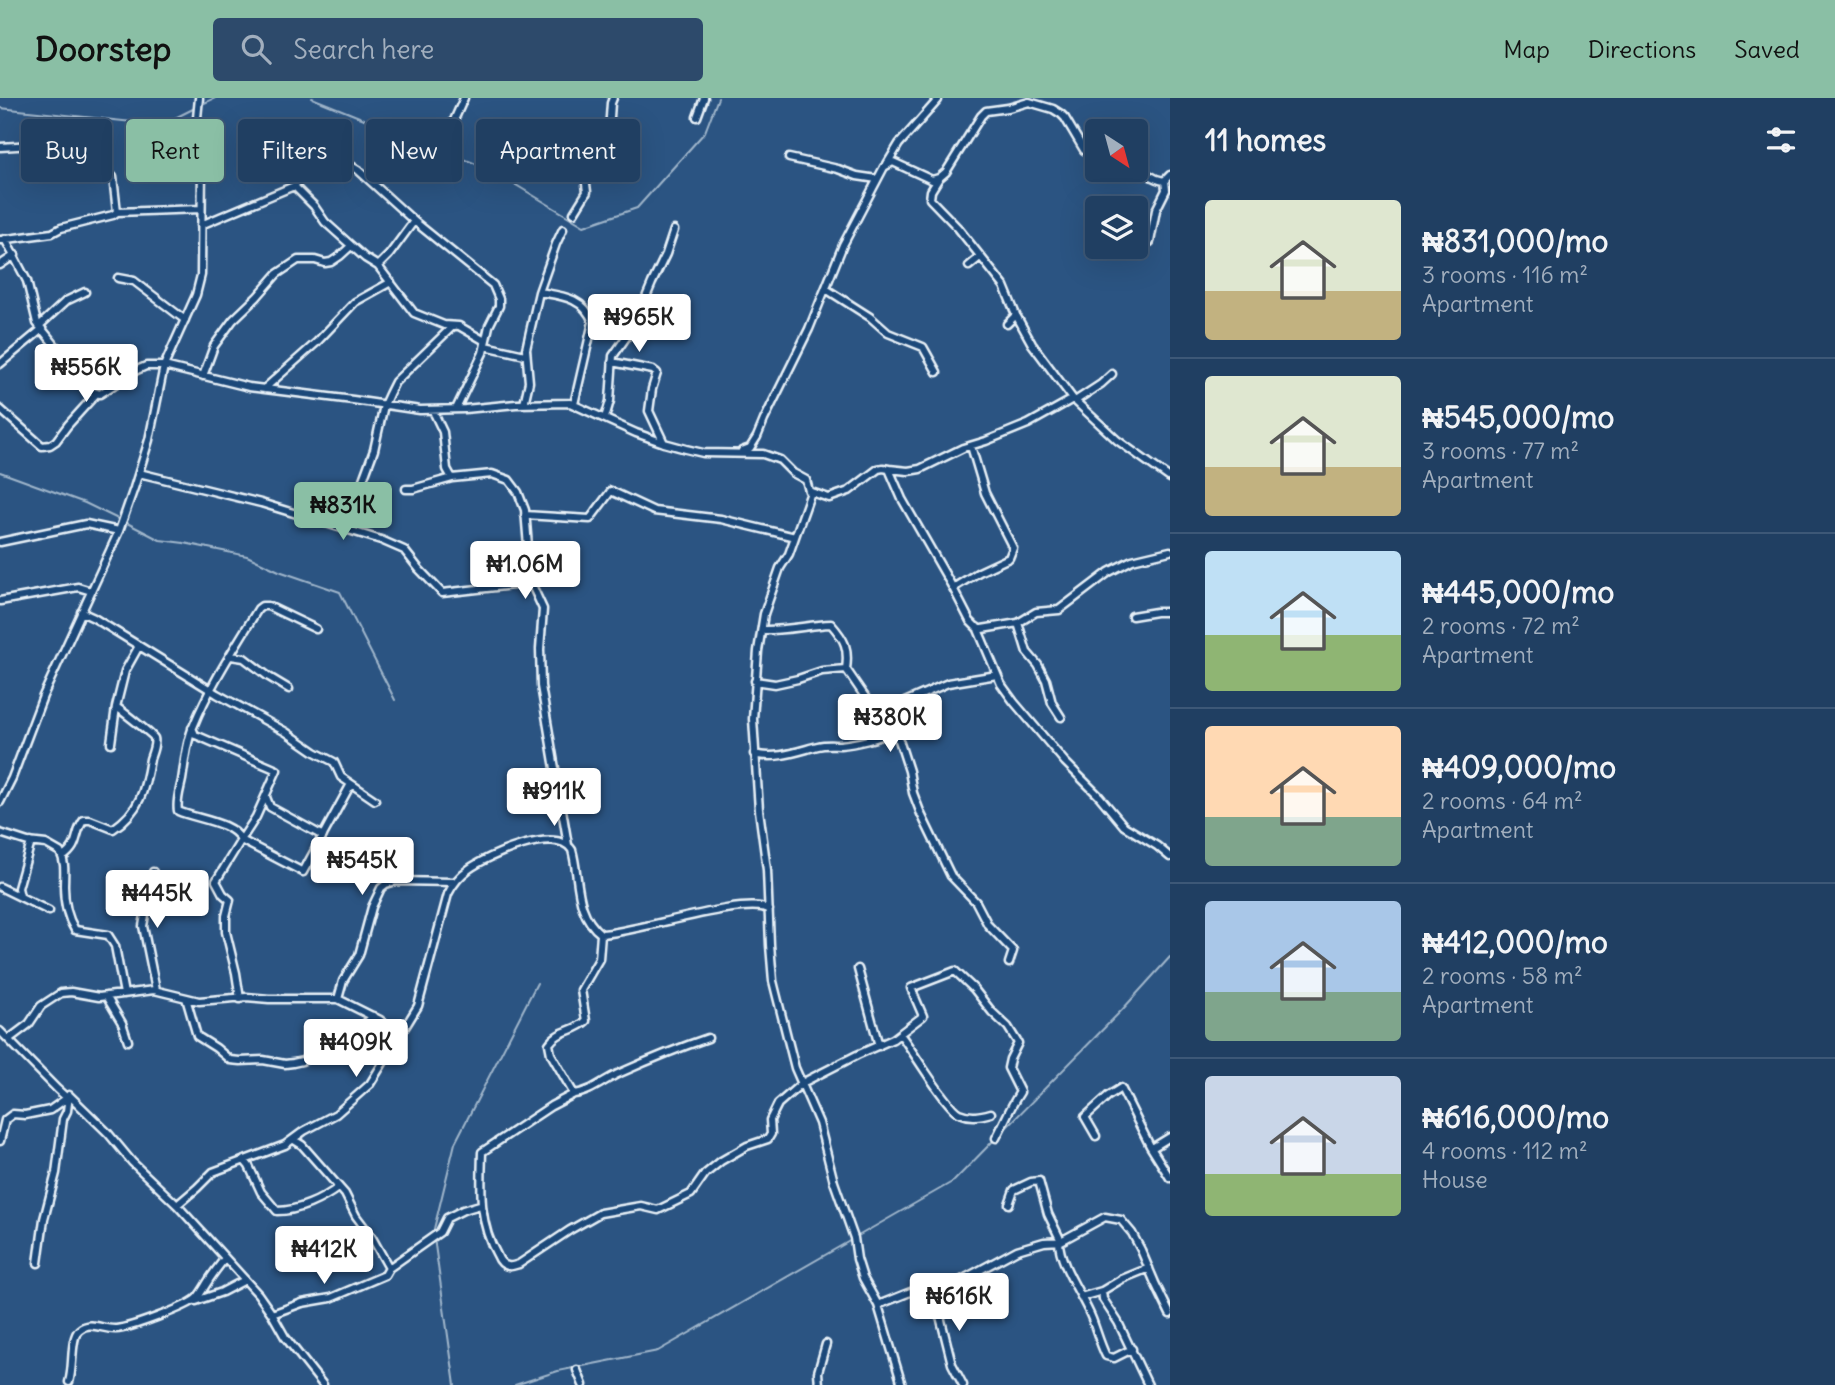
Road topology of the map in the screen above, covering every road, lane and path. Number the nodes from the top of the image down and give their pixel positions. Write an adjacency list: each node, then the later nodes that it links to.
1 (199, 98): 21 (street)
2 (464, 98): 7 (street)
3 (613, 98): 23 (street)
4 (704, 98): 6 (street)
5 (938, 100): 12 (street)
6 (697, 117)
7 (455, 119)
8 (21, 146): 9 (street)
9 (0, 147)
10 (1085, 150): 16 (street)
11 (789, 158): 18 (street)
12 (887, 164): 16 (street); 18 (street)
13 (352, 166): 24 (street)
14 (1148, 175): 17 (street)
15 (113, 177): 22 (street)
16 (939, 178): 32 (street)
17 (1168, 178): 29 (street)
18 (877, 179): 38 (street)
19 (298, 182): 20 (street)
20 (294, 186): 25 (street); 30 (street)
21 (201, 209): 22 (street); 25 (street)
22 (117, 212): 28 (street)
23 (574, 213)
24 (414, 221): 34 (street); 46 (street)
25 (201, 225): 42 (street)
26 (563, 229): 40 (street)
27 (674, 230): 48 (street)
28 (3, 240): 31 (street)
29 (1150, 242)
30 (351, 246): 34 (street); 53 (street)
31 (15, 255): 33 (street); 45 (street)
32 (980, 257): 35 (street); 41 (street)
33 (0, 265)
34 (378, 266): 37 (street)
35 (969, 266)
36 (118, 278): 42 (street)
37 (391, 282): 44 (street); 54 (street)
38 (826, 289): 51 (street); 66 (street)
39 (85, 292): 45 (street)
40 (539, 292): 47 (street); 58 (street)
41 (1016, 315): 43 (street); 56 (street)
42 (185, 320): 50 (street)
43 (1006, 324)
44 (453, 326): 46 (street); 59 (street)
45 (41, 327): 49 (street); 55 (street)
46 (485, 343): 47 (street); 61 (street)
47 (525, 355): 57 (street)
48 (612, 362): 63 (street); 64 (street)
49 (0, 364)
50 (164, 366): 53 (street); 55 (street); 68 (street)
51 (937, 372)
52 (1112, 374): 56 (street)
53 (203, 376): 54 (street)
54 (264, 389): 59 (street)
55 (96, 394): 60 (street)
56 (1074, 400): 65 (street); 70 (street)
57 (524, 404): 58 (street); 61 (street)
58 (574, 404): 63 (street)
59 (384, 405): 62 (street); 74 (street)
60 (0, 409)
61 (456, 409): 62 (street)
62 (433, 411): 69 (street)
63 (605, 418): 64 (street)
64 (664, 443): 66 (street)
65 (971, 446): 67 (street); 80 (street)
66 (737, 453): 72 (street)
67 (889, 469): 72 (street); 80 (street)
68 (139, 473): 74 (street); 75 (street)
69 (452, 478): 71 (street); 73 (street)
70 (1170, 478)
71 (406, 489)
72 (811, 492): 76 (street)
73 (525, 515): 76 (street); 79 (street)
74 (345, 528): 79 (street)
75 (120, 529): 77 (street); 81 (street)
76 (795, 537): 89 (street)
77 (0, 542)
78 (1170, 551): 86 (street)
79 (531, 583): 112 (street)
80 (953, 588): 87 (street)
81 (91, 591): 82 (street); 83 (street)
82 (0, 601)
83 (81, 612): 90 (street); 107 (street)
84 (1170, 612): 85 (street)
85 (1132, 616)
86 (1018, 623): 87 (street); 99 (street)
87 (976, 625): 93 (street)
88 (316, 629): 91 (street)
89 (762, 630): 92 (street); 94 (street)
90 (139, 646): 96 (street); 97 (street)
91 (231, 656): 95 (street); 96 (street)
92 (846, 668): 94 (street); 98 (street)
93 (997, 675): 98 (street); 114 (street)
94 (755, 681): 103 (street)
95 (289, 689)
96 (209, 690): 100 (street); 104 (street)
97 (116, 707): 102 (street); 113 (street)
98 (874, 710): 101 (street)
99 (1061, 717)
100 (192, 729): 105 (street); 110 (street)
101 (893, 731): 103 (street); 122 (street)
102 (111, 743)
103 (754, 754): 119 (street)
104 (351, 784): 106 (street); 109 (street)
105 (266, 797): 109 (street); 110 (street)
106 (375, 800)
107 (0, 802)
108 (0, 833): 111 (street)
109 (323, 836): 110 (street)
110 (242, 840): 128 (street)
111 (31, 842): 113 (street); 118 (street)
112 (568, 845): 116 (street); 121 (street)
113 (63, 857): 125 (street)
114 (1170, 857)
115 (153, 872): 124 (street)
116 (454, 882): 129 (street); 133 (street)
117 (0, 887): 118 (street)
118 (20, 896): 120 (street)
119 (766, 908): 121 (street); 138 (street)
120 (49, 911)
121 (601, 934): 139 (street)
122 (1009, 963)
123 (858, 969): 137 (street)
124 (156, 990): 125 (street); 127 (street)
125 (124, 994): 126 (street)
126 (106, 996): 135 (street); 136 (street)
127 (186, 998): 128 (street); 130 (street)
128 (240, 999): 129 (street)
129 (338, 999): 130 (street)
130 (373, 1016): 133 (street)
131 (0, 1031): 135 (street)
132 (900, 1034): 137 (street); 141 (street); 144 (street)
133 (400, 1036): 145 (street)
134 (708, 1038): 139 (street)
135 (9, 1039): 140 (street)
136 (128, 1041)
137 (879, 1046): 138 (street)
138 (802, 1083): 153 (street); 164 (street)
139 (574, 1094): 153 (street)
140 (68, 1096): 146 (street); 152 (street); 156 (street)
141 (991, 1113)
142 (1096, 1136): 147 (street)
143 (1170, 1137): 147 (street)
144 (996, 1138)
145 (294, 1140): 148 (street); 150 (street)
146 (0, 1141)
147 (1152, 1148): 149 (street)
148 (244, 1160): 150 (street); 152 (street)
149 (1170, 1178)
150 (339, 1187): 157 (street)
151 (1009, 1204): 154 (street)
152 (177, 1205): 155 (street)
153 (480, 1205): 157 (street)
154 (1060, 1241): 158 (street); 160 (street); 162 (street)
155 (225, 1258): 159 (street); 163 (street)
156 (38, 1264)
157 (388, 1268): 165 (street)
158 (1149, 1268): 161 (street); 166 (street)
159 (245, 1280): 163 (street); 165 (street)
160 (933, 1288): 164 (street); 175 (street)
161 (1102, 1292): 162 (street); 168 (street)
162 (1081, 1297): 168 (street)
163 (191, 1302): 170 (street)
164 (878, 1305): 174 (street)
165 (272, 1314): 171 (street)
166 (1170, 1314)
167 (826, 1344): 173 (street)
168 (1132, 1349): 176 (street)
169 (577, 1370): 172 (street)
170 (68, 1384)
171 (323, 1385)
172 (583, 1385)
173 (819, 1385)
174 (902, 1385)
175 (963, 1385)
176 (1148, 1385)

